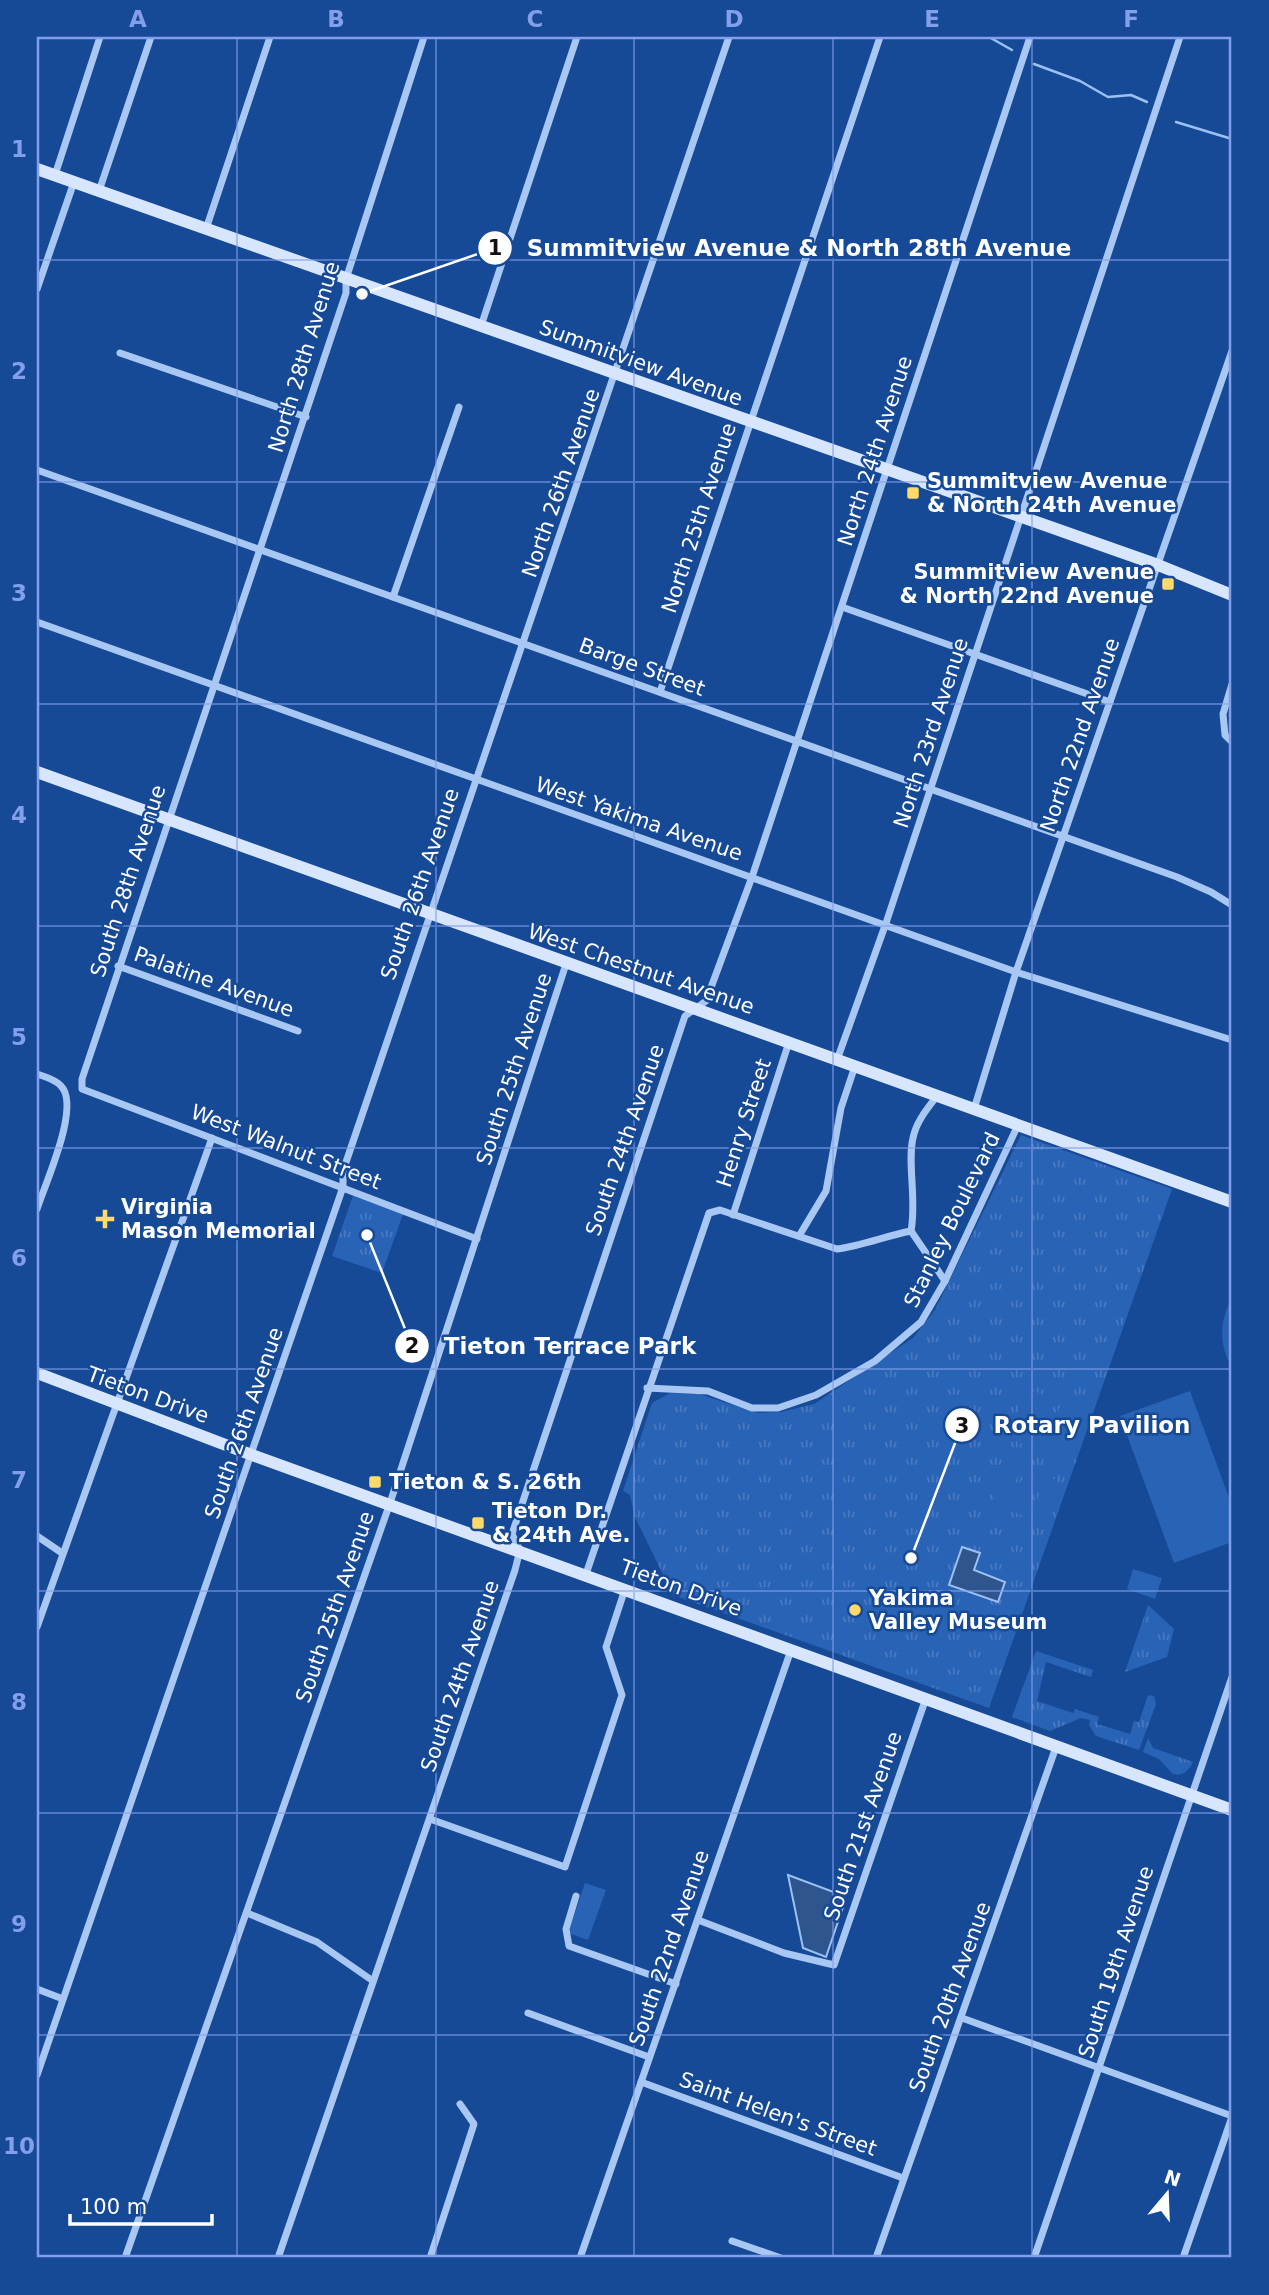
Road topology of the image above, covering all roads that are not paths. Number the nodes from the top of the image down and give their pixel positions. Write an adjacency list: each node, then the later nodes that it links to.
1 (100, 37): 11 (street)
2 (151, 37): 13 (street)
3 (270, 37): 14 (street)
4 (424, 37): 15 (street, North 28th Avenue)
5 (577, 37): 17 (street)
6 (729, 37): 20 (street, North 26th Avenue)
7 (880, 37): 23 (street, North 25th Avenue)
8 (1030, 37): 25 (street, North 24th Avenue)
9 (1180, 37): 26 (street, North 23rd Avenue)
10 (37, 169): 11 (main road, Summitview Avenue)
11 (55, 175): 12 (main road, Summitview Avenue)
12 (74, 182): 13 (main road, Summitview Avenue); 16 (street)
13 (99, 191): 14 (main road, Summitview Avenue)
14 (206, 229): 15 (main road, Summitview Avenue)
15 (346, 279): 17 (main road, Summitview Avenue); 22 (street, North 28th Avenue)
16 (37, 289)
17 (481, 326): 20 (main road, Summitview Avenue)
18 (1232, 351): 28 (street, North 22nd Avenue)
19 (120, 353): 22 (street)
20 (616, 374): 23 (main road, Summitview Avenue); 33 (street, North 26th Avenue)
21 (459, 407): 30 (street)
22 (306, 417): 27 (street, North 28th Avenue)
23 (749, 422): 25 (main road, Summitview Avenue); 37 (street, North 25th Avenue)
24 (37, 470): 27 (street, Barge Street)
25 (887, 471): 26 (main road, Summitview Avenue); 31 (street, North 24th Avenue)
26 (1020, 518): 28 (main road, Summitview Avenue); 34 (street, North 23rd Avenue)
27 (261, 550): 30 (street, Barge Street); 36 (street, North 28th Avenue)
28 (1158, 565): 29 (main road, Summitview Avenue); 38 (street, North 22nd Avenue)
29 (1232, 595)
30 (393, 597): 33 (street, Barge Street)
31 (842, 607): 34 (street); 39 (street, North 24th Avenue)
32 (37, 622): 36 (street, West Yakima Avenue)
33 (525, 644): 37 (street, Barge Street); 42 (street, North 26th Avenue)
34 (975, 655): 38 (street); 43 (street, North 23rd Avenue)
35 (1232, 684): 40 (street)
36 (212, 685): 42 (street, West Yakima Avenue); 44 (street, South 28th Avenue)
37 (660, 692): 39 (street, Barge Street)
38 (1110, 702): 45 (street, North 22nd Avenue)
39 (797, 742): 43 (street, Barge Street); 46 (street, North 24th Avenue)
40 (1232, 742)
41 (37, 772): 44 (main road, West Chestnut Avenue)
42 (475, 779): 46 (street, West Yakima Avenue); 48 (street, South 26th Avenue)
43 (930, 790): 45 (street, Barge Street); 49 (street, North 23rd Avenue)
44 (167, 818): 48 (main road, West Chestnut Avenue); 51 (street, South 28th Avenue)
45 (1063, 836): 47 (street, Barge Street); 52 (street, North 22nd Avenue)
46 (752, 877): 49 (street, West Yakima Avenue); 53 (street, South 24th Avenue)
47 (1232, 905)
48 (428, 914): 50 (main road, West Chestnut Avenue); 65 (street, South 26th Avenue)
49 (886, 923): 52 (street, West Yakima Avenue); 57 (street, North 23rd Avenue)
50 (566, 964): 53 (main road, West Chestnut Avenue); 71 (street, South 25th Avenue)
51 (118, 966): 54 (street, Palatine Avenue); 60 (street, South 28th Avenue)
52 (1016, 972): 55 (street, West Yakima Avenue); 62 (street)
53 (699, 1009): 56 (main road, West Chestnut Avenue); 79 (street, South 24th Avenue)
54 (298, 1031)
55 (1232, 1039)
56 (789, 1042): 57 (main road, West Chestnut Avenue); 68 (street, Henry Street)
57 (837, 1060): 58 (main road, West Chestnut Avenue)
58 (855, 1066): 61 (main road, West Chestnut Avenue); 70 (street)
59 (37, 1074): 67 (street)
60 (82, 1089): 64 (street, West Walnut Street)
61 (937, 1096): 62 (main road, West Chestnut Avenue); 69 (street)
62 (974, 1109): 63 (main road, West Chestnut Avenue)
63 (1018, 1125): 66 (main road, West Chestnut Avenue); 72 (street, Stanley Boulevard)
64 (212, 1138): 65 (street, West Walnut Street); 75 (street)
65 (343, 1188): 71 (street, West Walnut Street); 76 (street, South 26th Avenue)
66 (1232, 1202)
67 (37, 1209)
68 (733, 1214): 70 (street); 74 (street)
69 (911, 1231): 70 (street); 72 (street)
70 (799, 1236)
71 (477, 1239): 77 (street, South 25th Avenue)
72 (945, 1281): 74 (street, Stanley Boulevard)
73 (37, 1373): 75 (main road, Tieton Drive)
74 (647, 1388): 81 (street)
75 (117, 1405): 76 (main road, Tieton Drive); 80 (street)
76 (252, 1455): 77 (main road, Tieton Drive); 97 (street, South 26th Avenue)
77 (390, 1503): 79 (main road, Tieton Drive); 92 (street, South 25th Avenue)
78 (37, 1536): 80 (street)
79 (520, 1550): 81 (main road, Tieton Drive); 90 (street, South 24th Avenue)
80 (62, 1553): 83 (street)
81 (586, 1574): 82 (main road, Tieton Drive)
82 (625, 1588): 84 (main road, Tieton Drive); 90 (street)
83 (37, 1627)
84 (791, 1650): 86 (main road, Tieton Drive); 93 (street, South 22nd Avenue)
85 (1232, 1677): 88 (street, South 19th Avenue)
86 (926, 1698): 87 (main road, Tieton Drive); 93 (street, South 21st Avenue)
87 (1056, 1747): 88 (main road, Tieton Drive); 99 (street, South 20th Avenue)
88 (1191, 1795): 89 (main road, Tieton Drive); 101 (street, South 19th Avenue)
89 (1232, 1810)
90 (430, 1819): 94 (street, South 24th Avenue)
91 (576, 1896): 95 (street)
92 (247, 1913): 94 (street); 108 (street, South 25th Avenue)
93 (698, 1920): 95 (street, South 22nd Avenue)
94 (373, 1980): 109 (street, South 24th Avenue)
95 (676, 1984): 100 (street, South 22nd Avenue)
96 (37, 1989): 97 (street)
97 (63, 1999): 102 (street, South 26th Avenue)
98 (528, 2013): 100 (street)
99 (962, 2018): 101 (street); 106 (street, South 20th Avenue)
100 (649, 2057): 103 (street, South 22nd Avenue)
101 (1100, 2066): 105 (street); 114 (street, South 19th Avenue)
102 (37, 2075)
103 (641, 2082): 106 (street, Saint Helen's Street); 111 (street, South 22nd Avenue)
104 (460, 2104): 110 (street)
105 (1232, 2117): 115 (street)
106 (904, 2178): 113 (street, South 20th Avenue)
107 (732, 2241): 112 (street)
108 (125, 2258)
109 (278, 2258)
110 (430, 2258)
111 (580, 2258)
112 (781, 2258)
113 (876, 2258)
114 (1034, 2258)
115 (1183, 2258)

